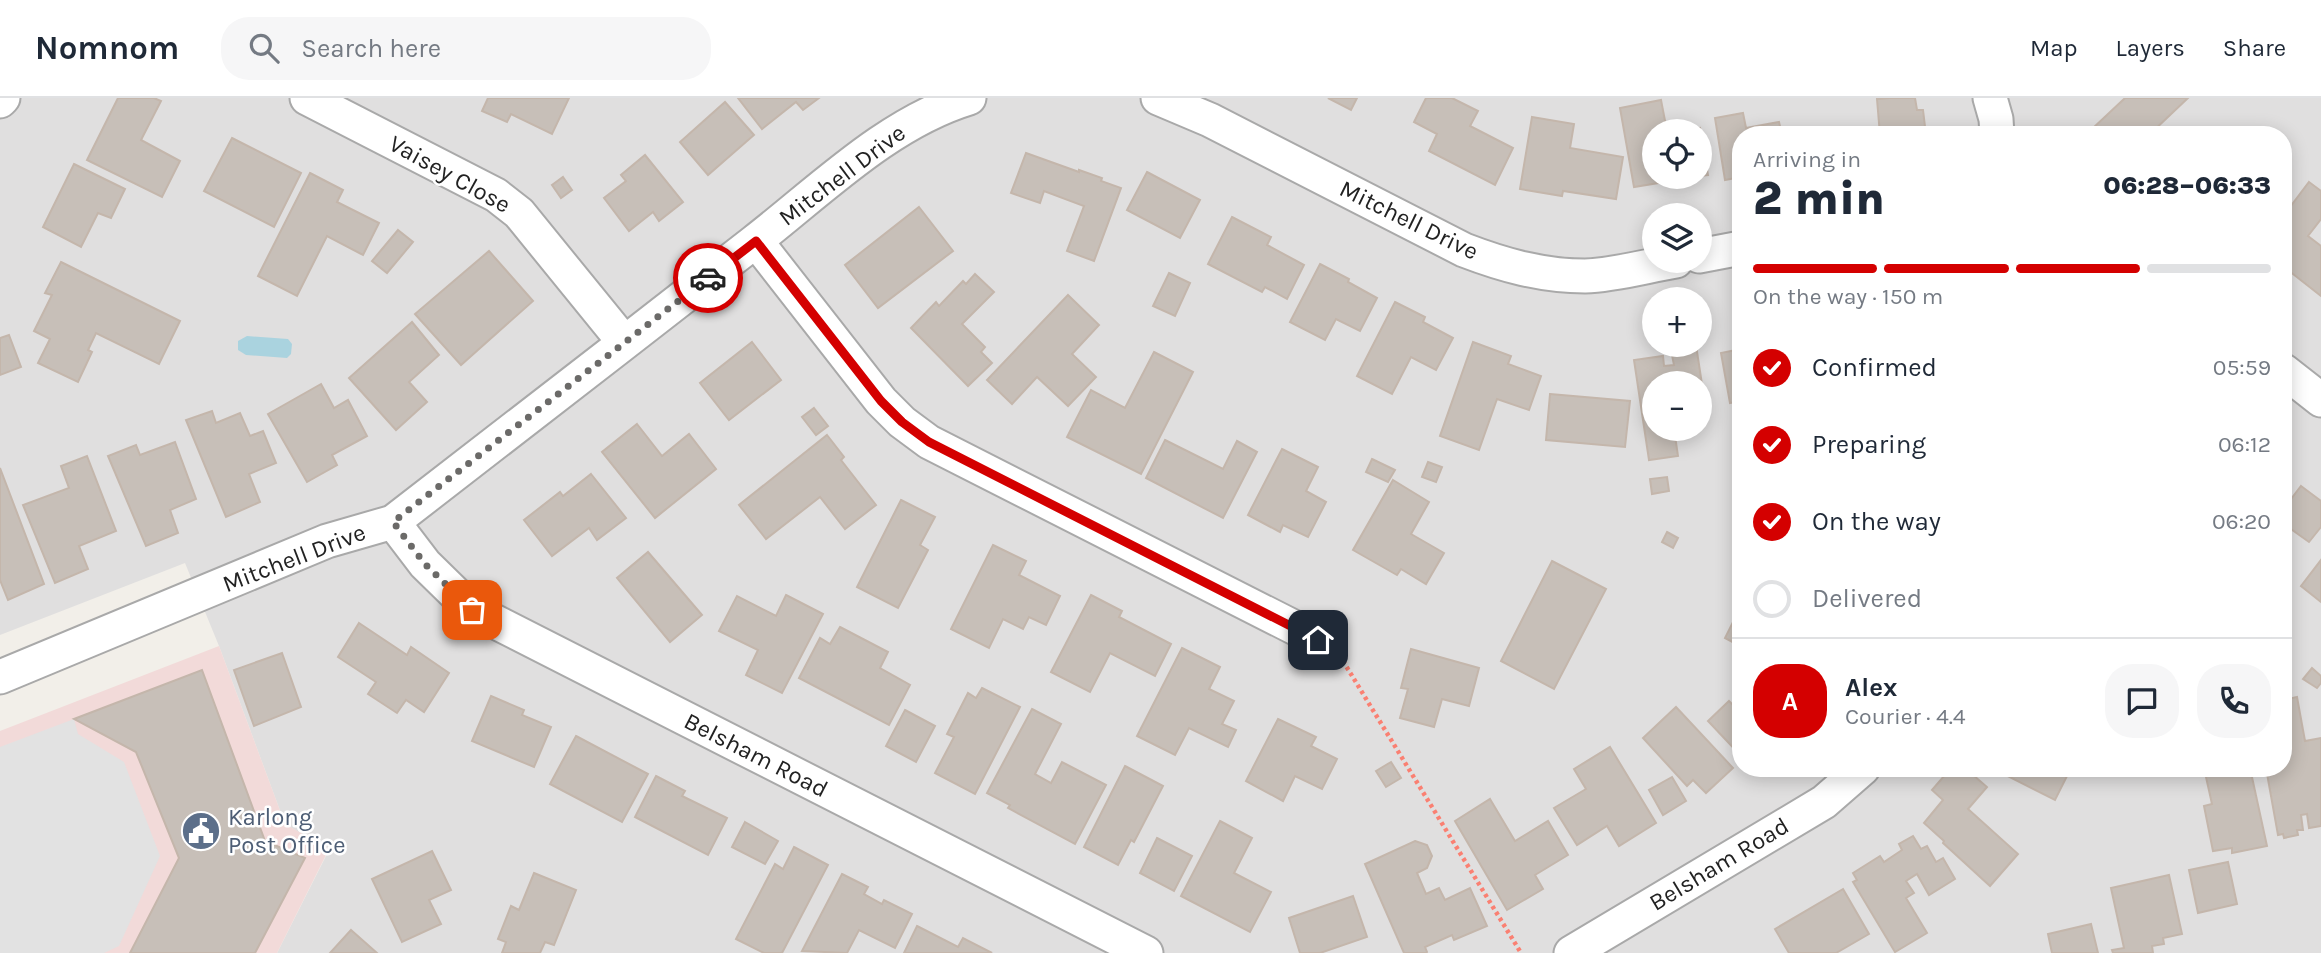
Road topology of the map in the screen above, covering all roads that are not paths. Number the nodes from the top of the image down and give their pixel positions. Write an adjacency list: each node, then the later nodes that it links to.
1 (307, 98): 10 (street, Vaisey Close)
2 (1158, 98): 9 (street, Mitchell Drive)
3 (1990, 98): 5 (street)
4 (955, 100): 6 (street, Mitchell Drive)
5 (1996, 126)
6 (756, 241): 10 (street, Mitchell Drive); 14 (street)
7 (1732, 250): 8 (street)
8 (1712, 254)
9 (1642, 267)
10 (624, 342): 13 (street, Mitchell Drive)
11 (2292, 377): 12 (street)
12 (2321, 400)
13 (393, 522): 15 (street, Mitchell Drive); 17 (street, Belsham Road)
14 (1318, 640)
15 (0, 677)
16 (1853, 777): 18 (street, Belsham Road)
17 (1146, 953)
18 (1571, 953)

